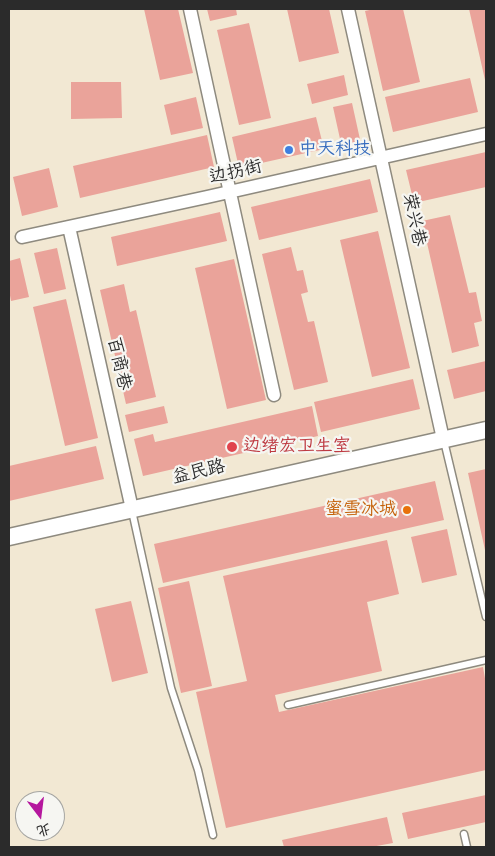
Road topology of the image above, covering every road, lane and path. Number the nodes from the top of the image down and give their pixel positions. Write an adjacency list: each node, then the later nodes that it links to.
1 (190, 9): 5 (street)
2 (348, 9): 4 (street, 荣兴巷)
3 (486, 134): 4 (street, 边拐街)
4 (381, 158): 5 (street, 边拐街); 10 (street, 荣兴巷)
5 (230, 192): 6 (street, 边拐街); 8 (street)
6 (69, 227): 7 (street, 边拐街); 11 (street, 百商巷)
7 (22, 237)
8 (274, 395)
9 (486, 430): 10 (street, 益民路)
10 (443, 439): 11 (street, 益民路); 13 (lane)
11 (132, 509): 12 (street, 益民路); 16 (lane)
12 (9, 537)
13 (486, 617)
14 (486, 660): 15 (lane)
15 (288, 705)
16 (213, 834)
17 (464, 834): 18 (lane)
18 (467, 847)

